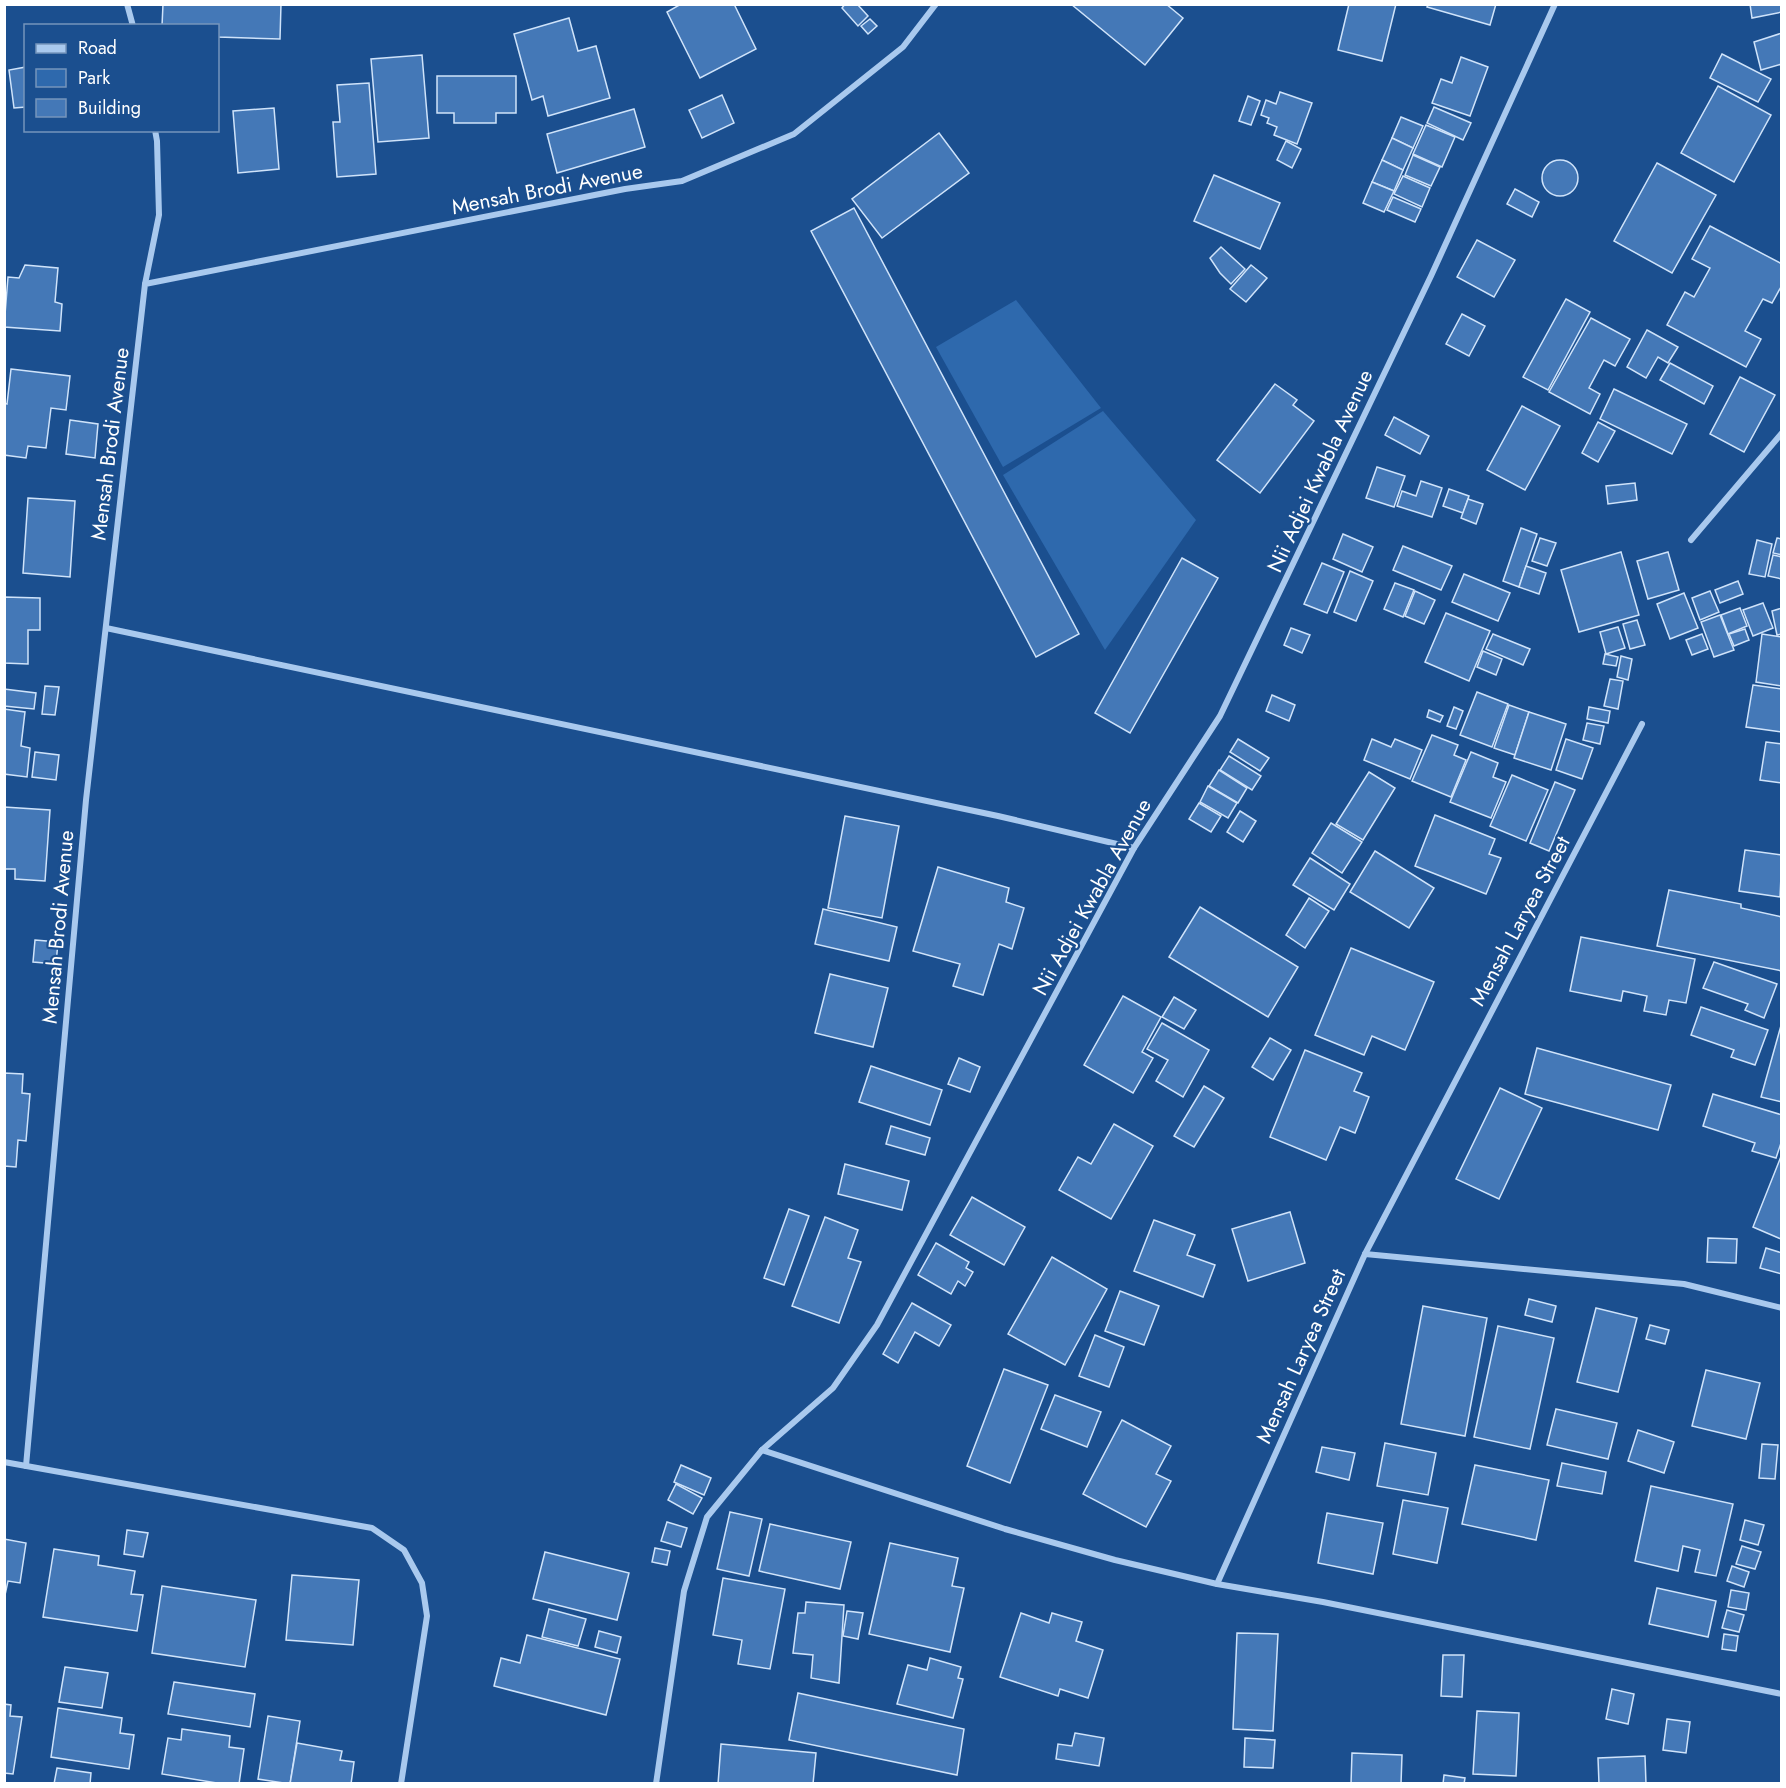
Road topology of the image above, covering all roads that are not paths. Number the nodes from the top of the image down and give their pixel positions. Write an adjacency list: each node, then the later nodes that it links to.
1 (127, 4): 4 (street)
2 (936, 4): 6 (street, Mensah Brodi Avenue)
3 (1555, 4): 11 (street, Nii Adjei Kwabla Avenue)
4 (132, 24)
5 (155, 132): 6 (street)
6 (145, 284): 9 (street, Mensah Brodi Avenue)
7 (1782, 433): 8 (street)
8 (1691, 540)
9 (106, 628): 11 (street); 16 (street, Mensah Brodi Avenue)
10 (1642, 724): 12 (street, Mensah Laryea Street)
11 (1134, 849): 14 (street, Nii Adjei Kwabla Avenue)
12 (1365, 1254): 13 (street); 17 (street, Mensah Laryea Street)
13 (1782, 1308)
14 (762, 1450): 17 (street); 20 (street, Nii Adjei Kwabla Avenue)
15 (4, 1462): 16 (street)
16 (26, 1466): 19 (street)
17 (1217, 1584): 18 (street)
18 (1782, 1694)
19 (401, 1784)
20 (656, 1784)

